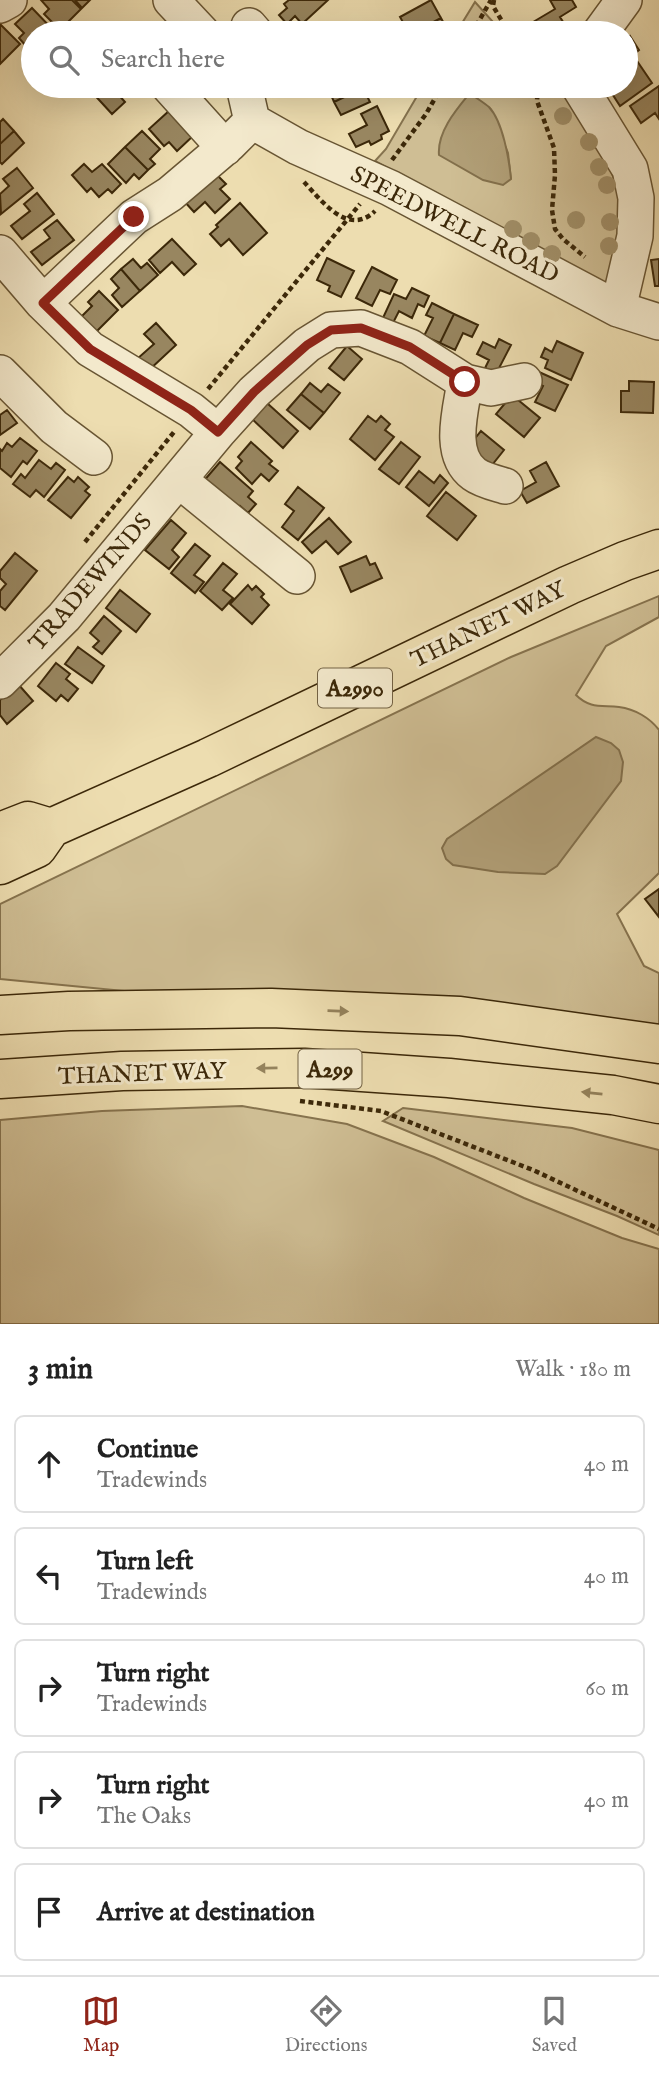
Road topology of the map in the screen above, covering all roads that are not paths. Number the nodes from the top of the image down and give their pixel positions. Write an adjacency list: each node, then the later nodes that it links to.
1 (9, 0): 4 (street)
2 (171, 0): 5 (street)
3 (624, 0): 6 (street)
4 (0, 5)
5 (191, 21)
6 (609, 21)
7 (180, 98): 11 (street)
8 (247, 98): 10 (street)
9 (586, 98): 14 (street)
10 (252, 121): 11 (street); 14 (street, SPEEDWELL ROAD)
11 (225, 148): 13 (street)
12 (3, 264): 13 (street)
13 (43, 303): 19 (street)
14 (618, 309): 15 (street, SPEEDWELL ROAD)
15 (659, 322)
16 (0, 373): 20 (street)
17 (524, 381): 18 (street, TRADEWINDS)
18 (465, 382): 19 (street, TRADEWINDS); 22 (street)
19 (218, 432): 21 (street, TRADEWINDS)
20 (94, 457)
21 (179, 480): 24 (street); 25 (street, TRADEWINDS)
22 (505, 486)
23 (659, 549): 26 (main road, THANET WAY / A2990)
24 (297, 576)
25 (0, 681)
26 (51, 828): 27 (main road, THANET WAY / A2990); 28 (main road, THANET WAY / A2990)
27 (0, 832)
28 (0, 865)
29 (0, 996): 30 (street)
30 (271, 1008): 31 (main road); 32 (main road, one-way to 32)
31 (0, 1015)
32 (659, 1044)
33 (0, 1079): 34 (main road, THANET WAY / A299, one-way to 33)
34 (659, 1104)

